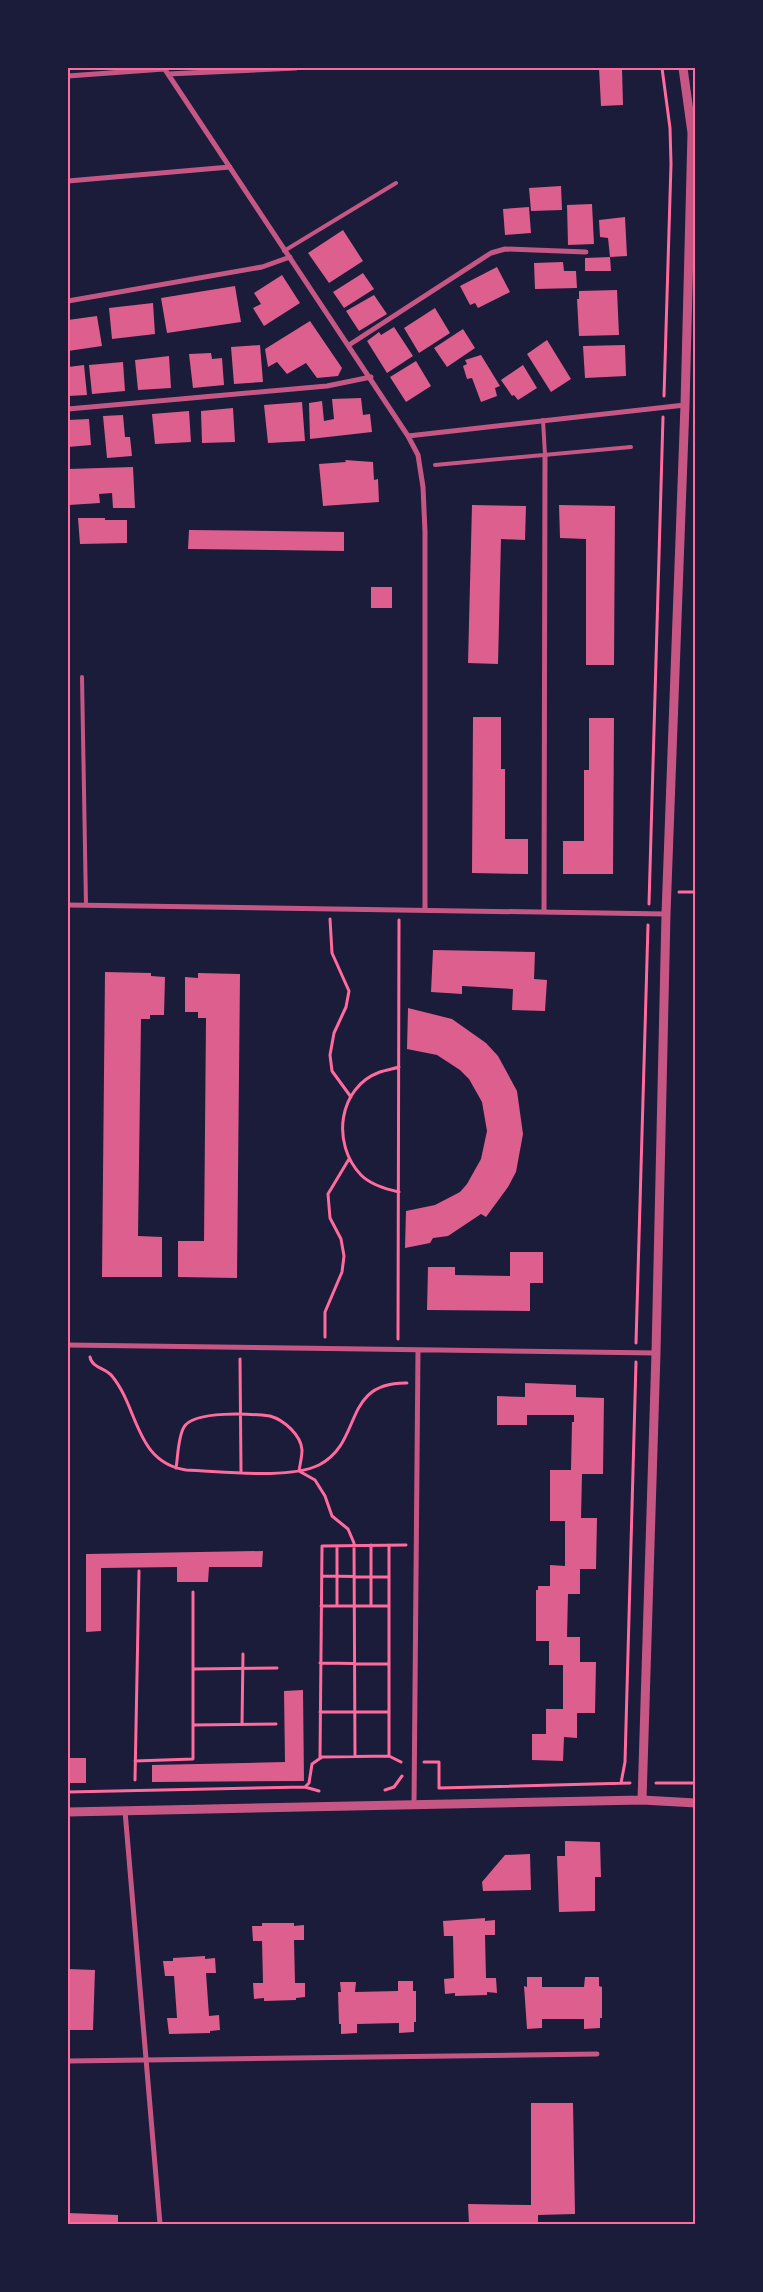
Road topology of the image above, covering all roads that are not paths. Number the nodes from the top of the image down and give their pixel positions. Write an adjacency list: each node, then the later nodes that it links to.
1 (296, 68): 3 (street)
2 (683, 68): 14 (street)
3 (165, 70): 4 (street); 5 (street)
4 (68, 76)
5 (230, 167): 6 (street); 8 (street)
6 (68, 181)
7 (396, 183): 8 (lane)
8 (284, 250): 10 (street)
9 (586, 252): 12 (street)
10 (290, 256): 11 (street); 12 (street)
11 (68, 301)
12 (349, 345): 13 (street)
13 (371, 377): 15 (street); 17 (street)
14 (685, 405): 16 (street); 26 (street)
15 (68, 409)
16 (543, 420): 17 (street); 19 (lane)
17 (408, 436): 24 (street)
18 (631, 447): 19 (lane)
19 (546, 455): 20 (lane); 25 (street)
20 (435, 465)
21 (82, 677): 23 (lane)
22 (68, 905): 23 (street)
23 (86, 905): 24 (street)
24 (425, 910): 25 (street)
25 (544, 912): 26 (street)
26 (666, 914): 29 (street)
27 (68, 1345): 28 (street)
28 (418, 1350): 29 (street); 32 (street)
29 (656, 1353): 30 (street)
30 (642, 1800): 31 (street); 32 (street)
31 (696, 1803)
32 (414, 1805): 33 (street)
33 (125, 1811): 34 (street); 37 (street)
34 (68, 1812)
35 (597, 2054): 37 (street)
36 (68, 2061): 37 (street)
37 (147, 2061): 38 (street)
38 (160, 2224)

